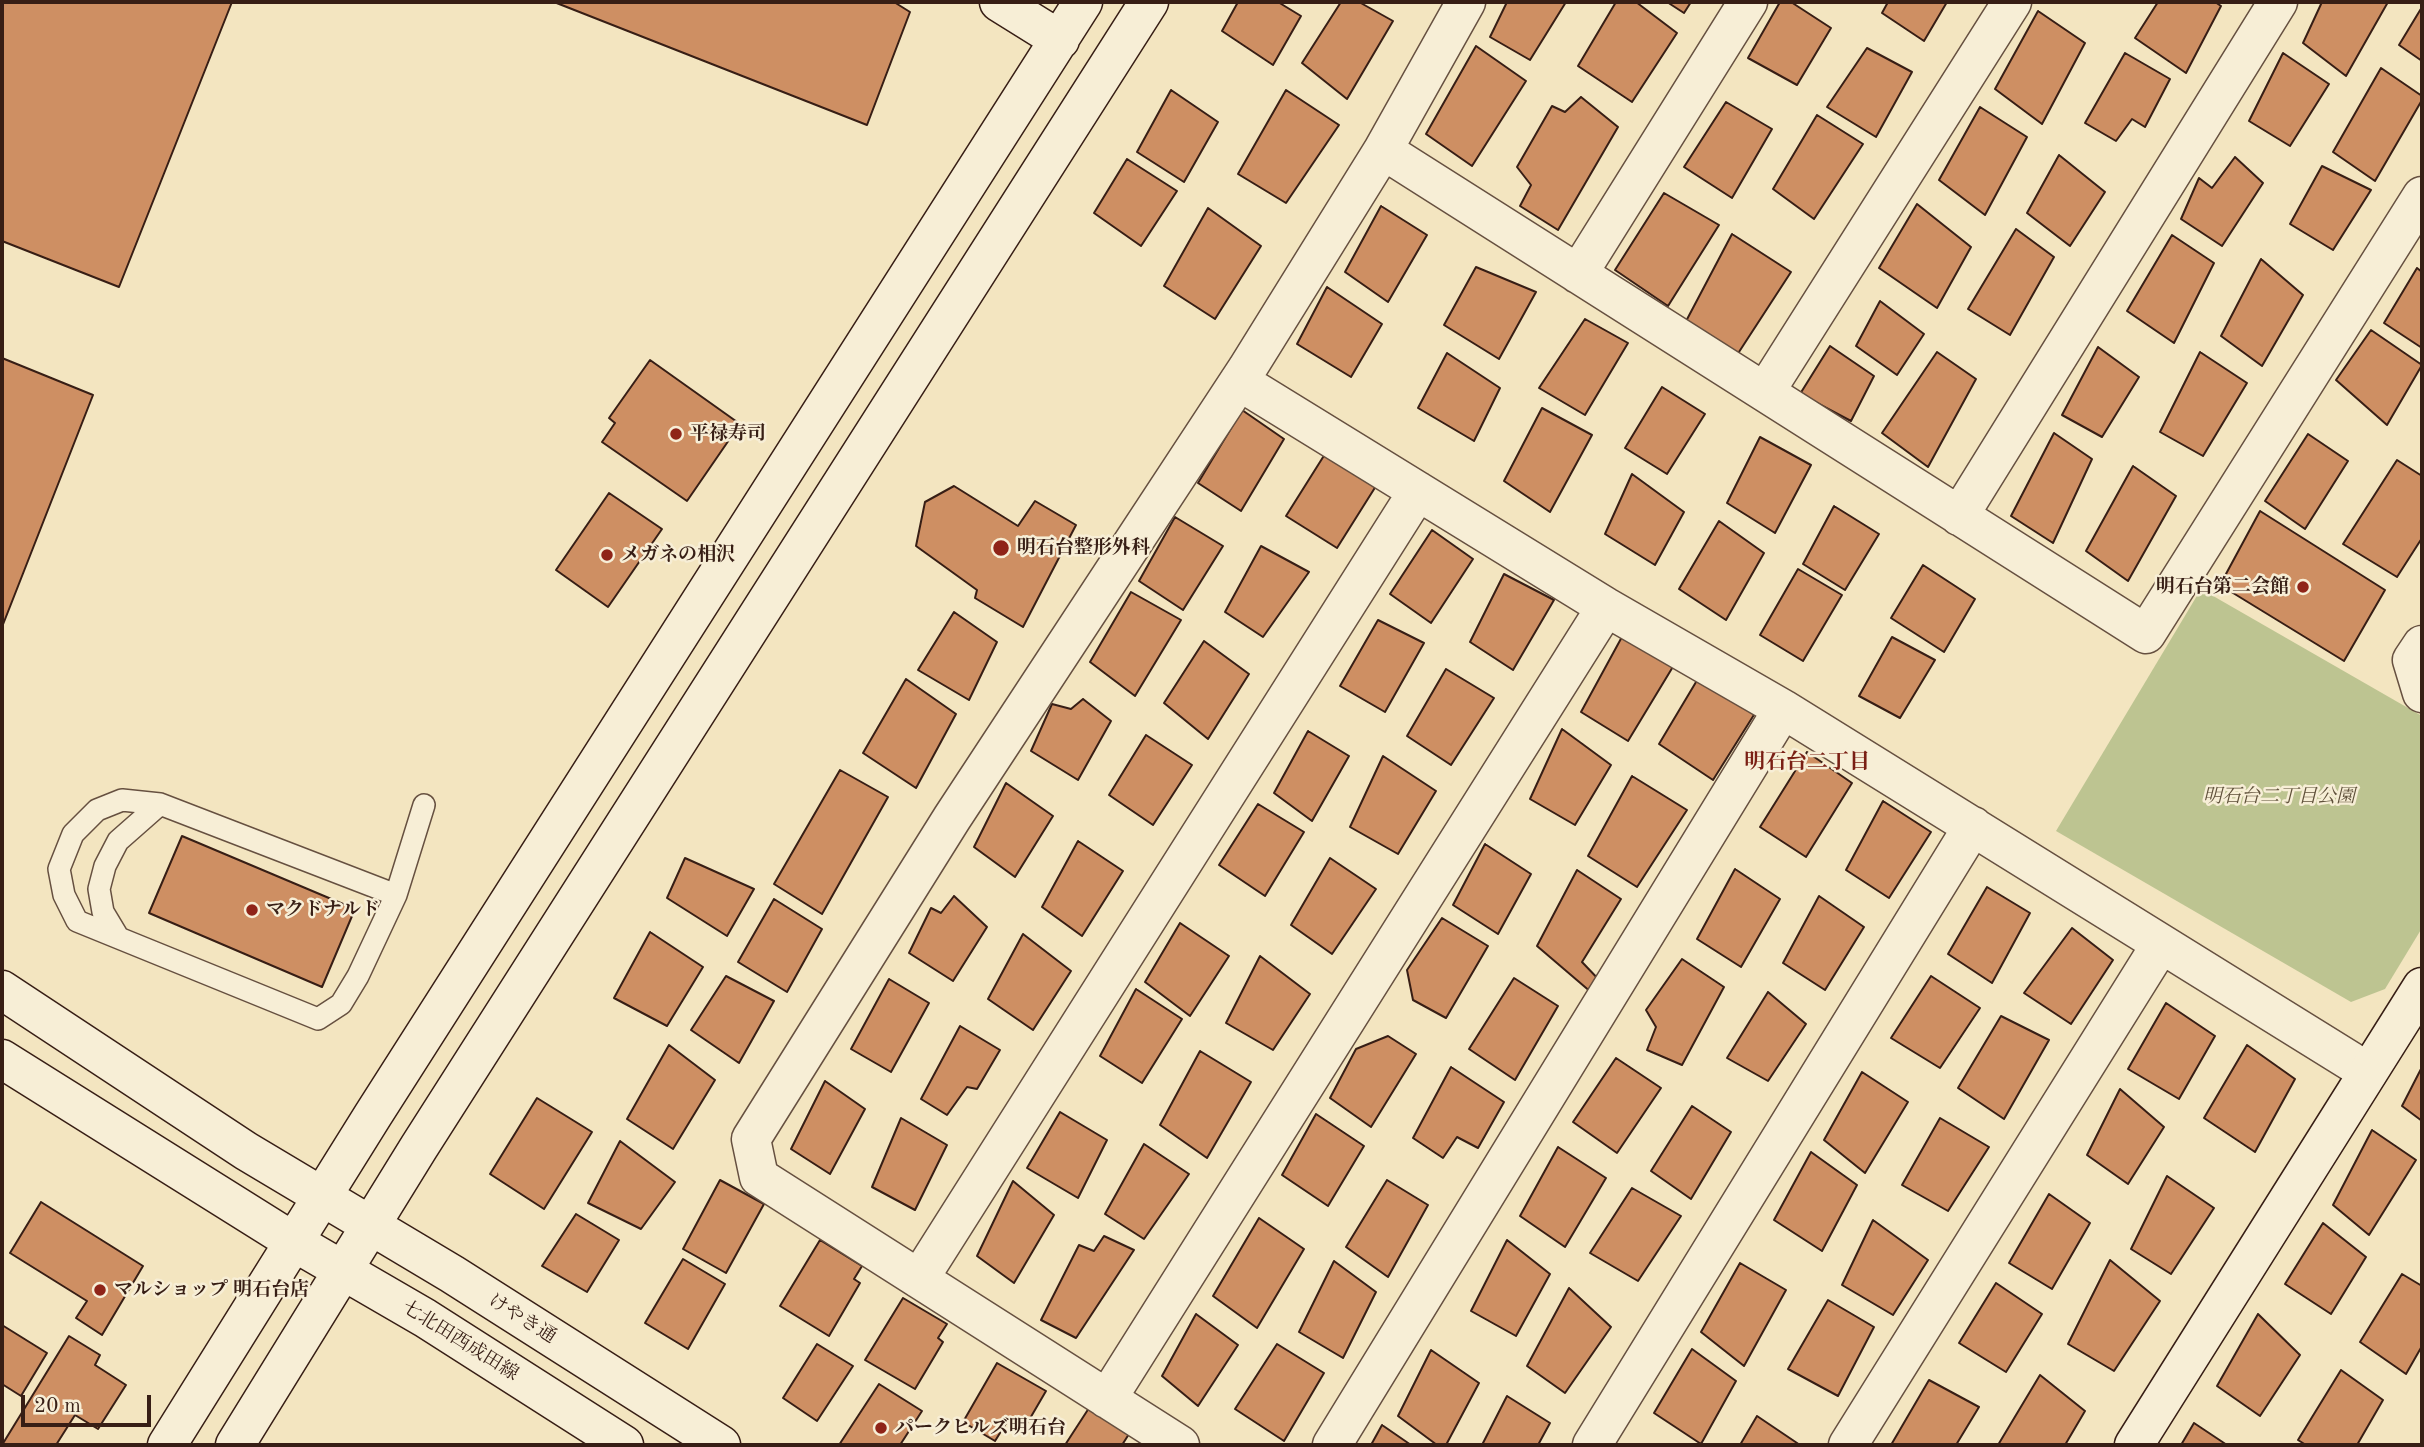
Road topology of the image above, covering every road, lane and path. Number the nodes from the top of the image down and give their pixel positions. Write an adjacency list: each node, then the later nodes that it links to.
1 (999, 2): 8 (street)
2 (1083, 2): 8 (street)
3 (1149, 2): 31 (street)
4 (1466, 2): 9 (street)
5 (1748, 2): 11 (street)
6 (2012, 2): 13 (street)
7 (2278, 2): 15 (street)
8 (1060, 40): 30 (street)
9 (1382, 150): 11 (street); 12 (street)
10 (2422, 196): 15 (street)
11 (1578, 274): 13 (street)
12 (1239, 381): 14 (street); 34 (street)
13 (1765, 392): 15 (street)
14 (1418, 491): 16 (street); 34 (street)
15 (1959, 516)
16 (1606, 607): 19 (street); 35 (street)
17 (2422, 645): 18 (street)
18 (2422, 693)
19 (1783, 709): 22 (street); 41 (street)
20 (160, 804): 23 (lane); 24 (lane); 24 (lane)
21 (424, 805): 23 (lane)
22 (1973, 826): 25 (street); 42 (street)
23 (397, 895): 24 (lane)
24 (118, 937)
25 (2161, 944): 29 (street); 43 (street)
26 (2422, 987): 29 (street)
27 (2, 990): 30 (street, けやき通)
28 (2, 1059): 32 (street, 七北田西成田線)
29 (2368, 1072): 44 (street)
30 (321, 1197): 31 (street, けやき通); 32 (street)
31 (371, 1226): 33 (street); 39 (street, けやき通)
32 (294, 1242): 33 (street, 七北田西成田線); 36 (street)
33 (344, 1271): 37 (street); 38 (street, 七北田西成田線)
34 (919, 1279): 35 (street)
35 (1107, 1399): 40 (street)
36 (167, 1445)
37 (235, 1445)
38 (624, 1445)
39 (721, 1445)
40 (1180, 1445)
41 (1332, 1445)
42 (1592, 1445)
43 (1848, 1445)
44 (2134, 1445)

